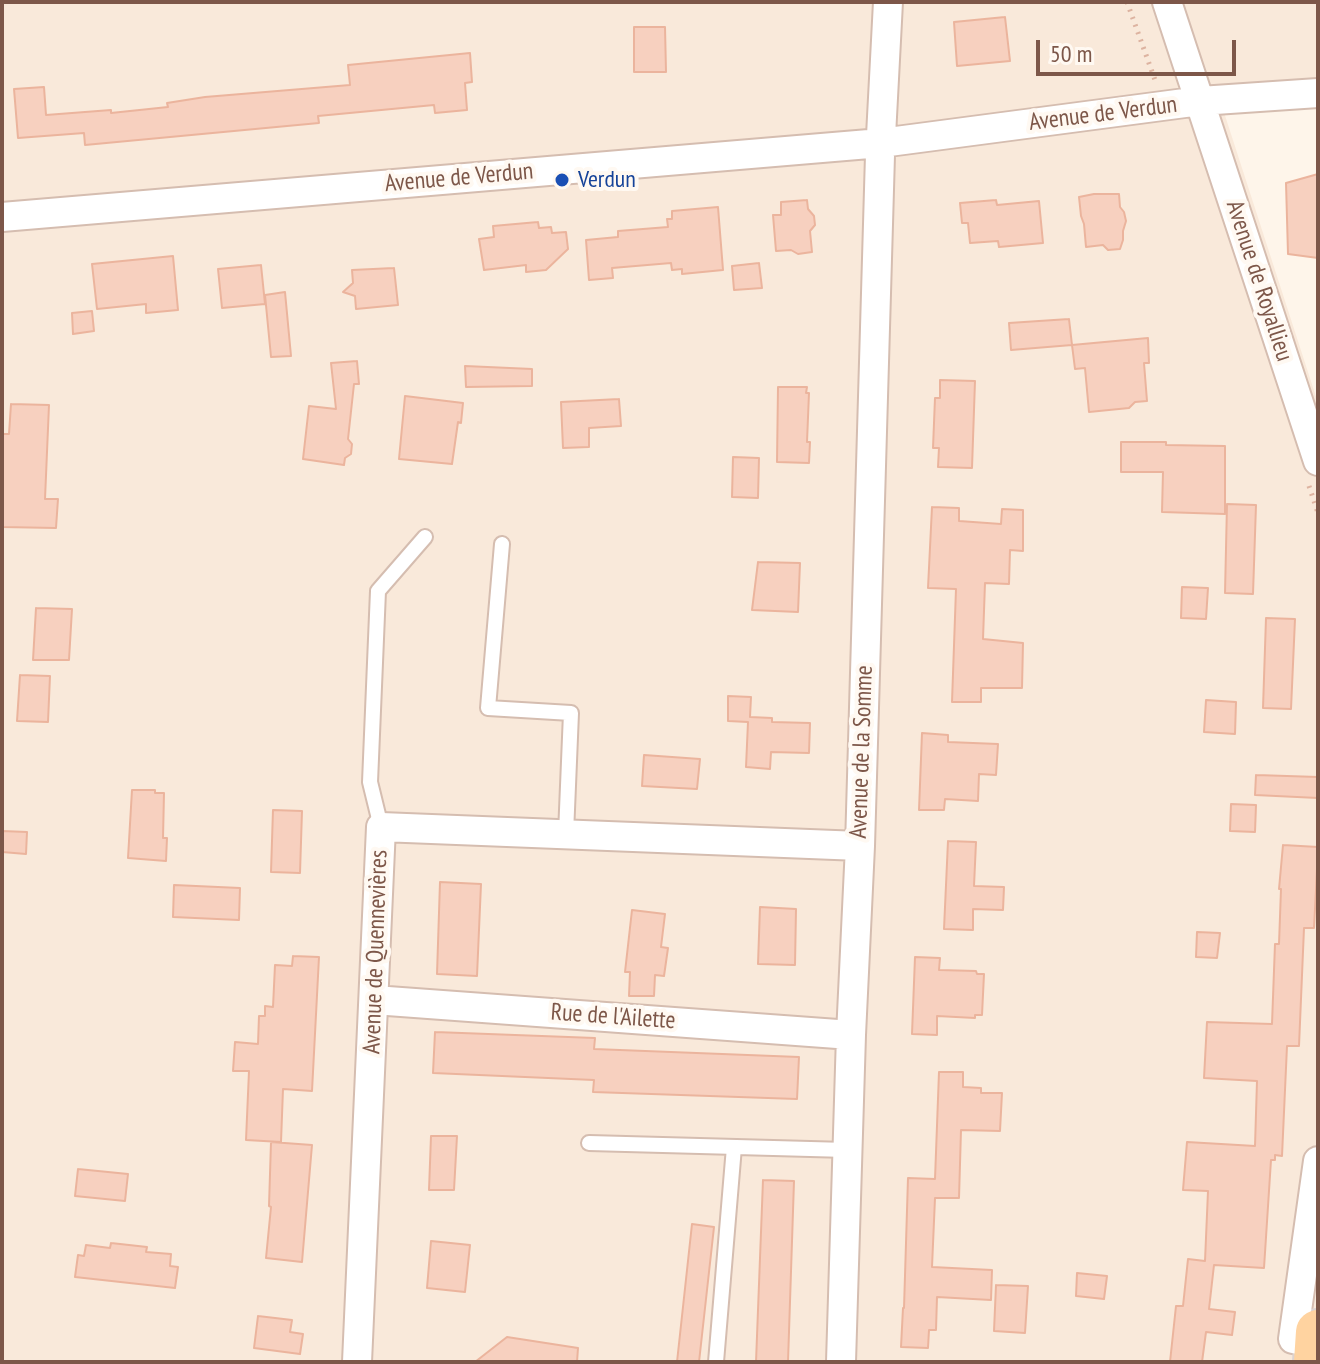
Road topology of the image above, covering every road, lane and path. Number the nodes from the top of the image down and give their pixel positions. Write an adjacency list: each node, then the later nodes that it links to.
1 (888, 2): 5 (street, Avenue de la Somme)
2 (1167, 2): 4 (street, Avenue de Royallieu)
3 (1318, 93): 4 (street, Avenue de Verdun)
4 (1200, 101): 5 (street, Avenue de Verdun); 7 (street, Avenue de Royallieu)
5 (881, 143): 6 (street, Avenue de Verdun); 12 (street, Avenue de la Somme)
6 (2, 217)
7 (1318, 461)
8 (425, 537): 10 (lane)
9 (502, 544): 11 (lane)
10 (381, 827): 11 (street, Avenue de Quennevières); 13 (street, Avenue de Quennevières)
11 (566, 834): 12 (street, Avenue de Quennevières)
12 (860, 846): 14 (street, Avenue de la Somme)
13 (374, 1000): 14 (street, Rue de l'Ailette); 20 (street, Avenue de Quennevières)
14 (851, 1035): 17 (street, Avenue de la Somme)
15 (589, 1143): 16 (lane)
16 (734, 1147): 17 (lane); 21 (lane)
17 (847, 1150): 22 (street, Avenue de la Somme)
18 (1318, 1161): 19 (street)
19 (1317, 1345)
20 (357, 1362)
21 (716, 1362)
22 (841, 1362)

